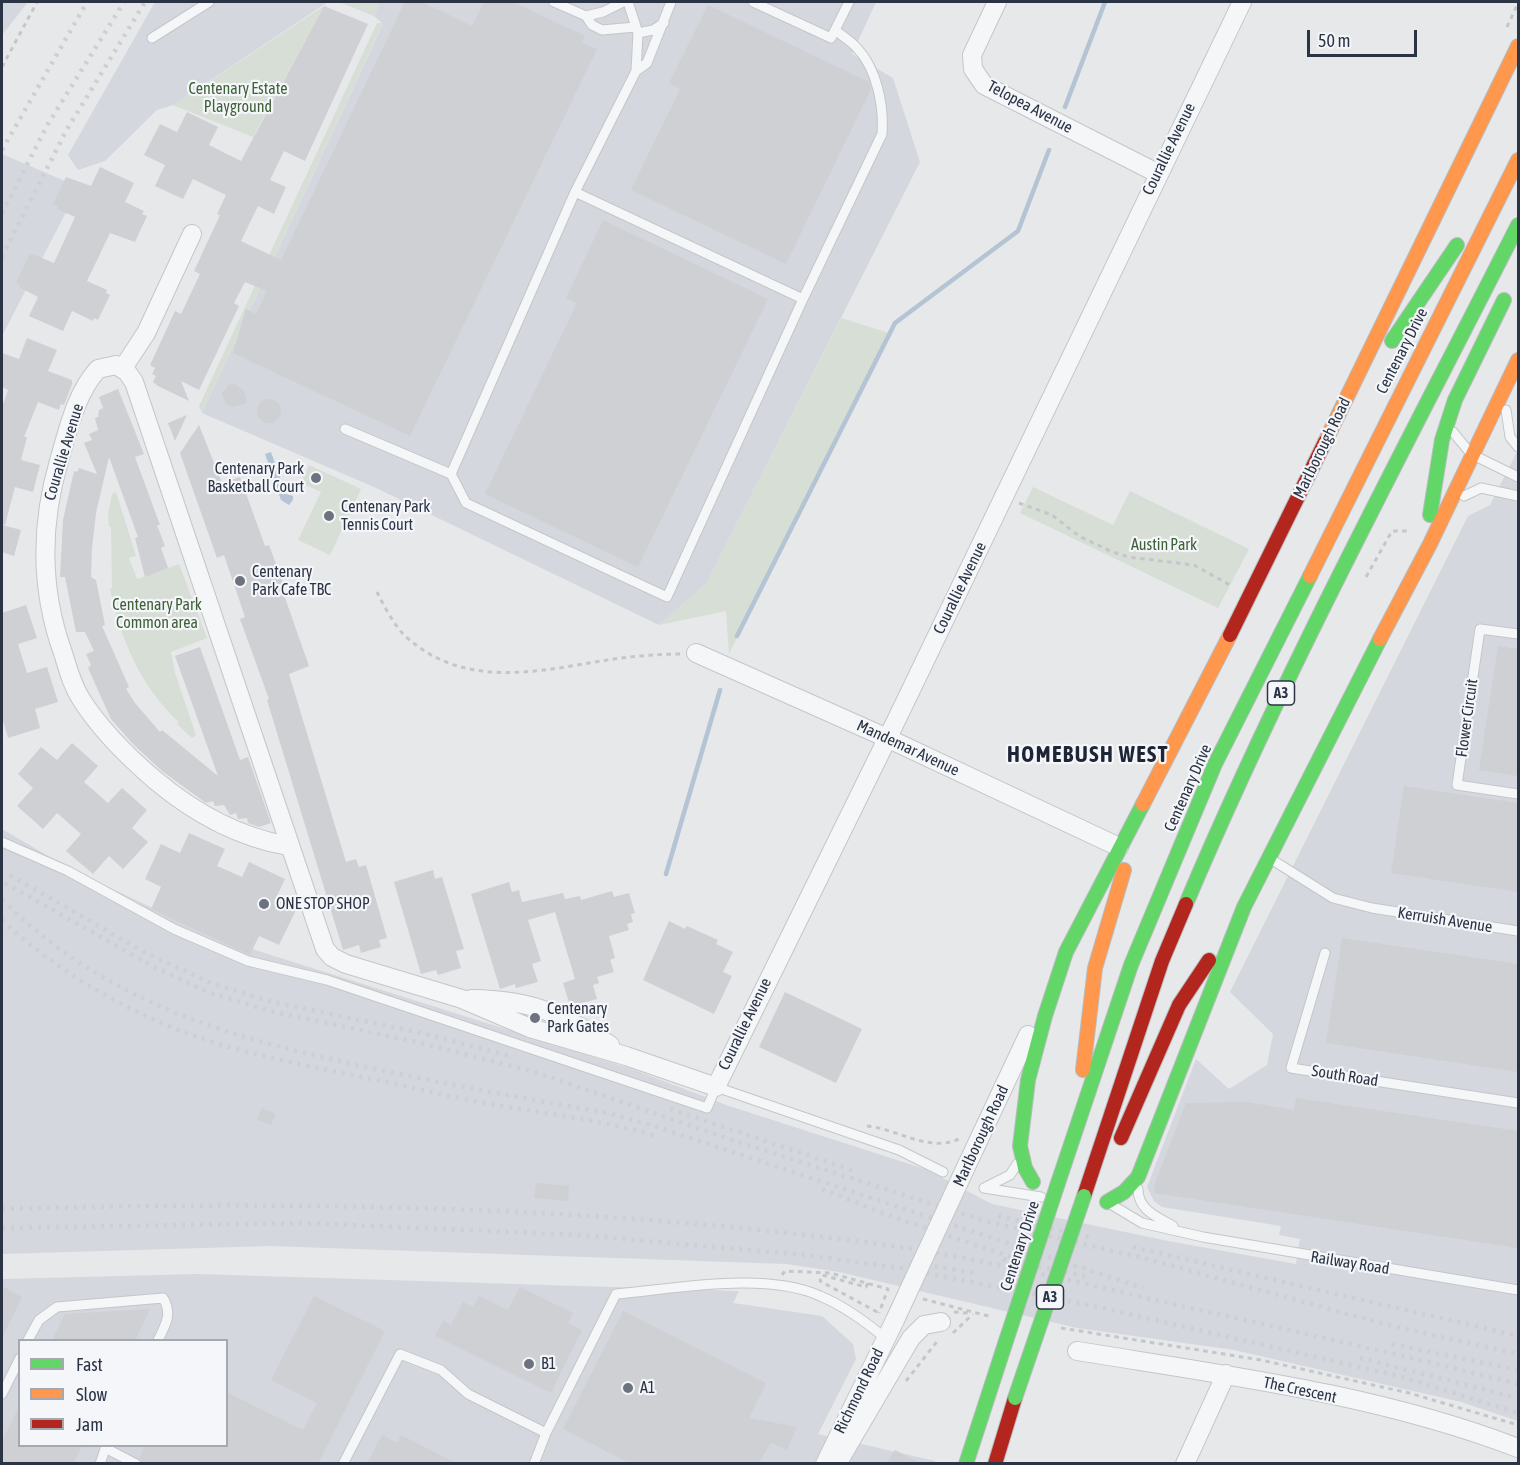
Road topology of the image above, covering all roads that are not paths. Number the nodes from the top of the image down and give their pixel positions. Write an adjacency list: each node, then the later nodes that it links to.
1 (209, 2): 14 (lane)
2 (554, 2): 10 (lane)
3 (623, 2): 10 (lane)
4 (628, 2): 12 (lane)
5 (671, 2): 11 (lane)
6 (753, 2): 13 (lane)
7 (849, 2): 13 (lane)
8 (997, 2): 18 (street, Telopea Avenue)
9 (1242, 2): 18 (street, Courallie Avenue)
10 (586, 16): 12 (lane)
11 (664, 23): 12 (lane); 16 (lane)
12 (637, 30): 16 (lane)
13 (835, 30): 26 (lane)
14 (152, 38)
15 (1518, 46): 30 (highway, Marlborough Road)
16 (636, 70): 21 (lane)
17 (1518, 160): 19 (highway, Centenary Drive / A3)
18 (1157, 173): 43 (street, Courallie Avenue)
19 (1510, 176): 20 (highway); 59 (highway, Centenary Drive / A3)
20 (1491, 178)
21 (575, 192): 26 (lane); 35 (lane)
22 (1518, 225): 63 (highway, A3)
23 (192, 234): 28 (street)
24 (1463, 234): 30 (highway)
25 (1512, 283): 31 (highway)
26 (803, 300): 35 (lane)
27 (1518, 360): 29 (highway)
28 (123, 368): 46 (street, Courallie Avenue); 46 (street, Courallie Avenue)
29 (1510, 375): 33 (lane); 34 (highway)
30 (1352, 386): 42 (highway, Marlborough Road)
31 (1450, 418): 34 (lane); 40 (highway)
32 (345, 429): 35 (lane)
33 (1518, 447)
34 (1471, 454): 36 (lane); 38 (highway)
35 (451, 474)
36 (1518, 477)
37 (1518, 496): 38 (lane)
38 (1443, 516): 40 (highway)
39 (1518, 634): 44 (lane, Flower Circuit)
40 (1378, 637): 48 (highway)
41 (696, 653): 43 (street, Mandemar Avenue)
42 (1184, 725): 47 (highway, Marlborough Road); 59 (highway)
43 (887, 738): 47 (street, Mandemar Avenue); 57 (street, Courallie Avenue)
44 (1518, 794)
45 (2, 843): 57 (lane)
46 (288, 846): 53 (street, Courallie Avenue)
47 (1119, 848): 51 (highway, Marlborough Road)
48 (1268, 859): 49 (highway); 50 (lane, Kerruish Avenue)
49 (1244, 907): 62 (highway); 63 (highway)
50 (1518, 932)
51 (1066, 952): 60 (highway, Marlborough Road); 69 (street, Marlborough Road, bridge)
52 (1325, 953): 58 (lane, South Road)
53 (462, 999): 54 (street, Courallie Avenue); 55 (street, Courallie Avenue)
54 (551, 1011): 55 (street); 56 (street, Courallie Avenue)
55 (544, 1032): 56 (street, Courallie Avenue)
56 (626, 1056): 57 (street, Courallie Avenue)
57 (716, 1087): 61 (lane)
58 (1518, 1103)
59 (1081, 1113): 87 (highway, Centenary Drive / A3, bridge)
60 (1020, 1146): 64 (highway); 65 (lane)
61 (943, 1172)
62 (1138, 1177): 66 (highway); 67 (lane, Railway Road)
63 (1089, 1181): 88 (highway, A3, bridge)
64 (1033, 1182)
65 (1052, 1197)
66 (1107, 1202): 67 (lane, Railway Road)
67 (1183, 1232): 68 (lane, Railway Road)
68 (1518, 1290)
69 (886, 1315): 71 (street, Richmond Road)
70 (941, 1322): 86 (street)
71 (885, 1338): 78 (lane); 85 (street, Richmond Road)
72 (29, 1339): 73 (lane)
73 (159, 1339)
74 (1077, 1351): 76 (street, The Crescent)
75 (18, 1362): 77 (lane)
76 (1226, 1374): 80 (street, The Crescent); 89 (street)
77 (2, 1394)
78 (546, 1433): 83 (lane); 84 (lane)
79 (109, 1448): 81 (lane); 82 (lane)
80 (1518, 1448)
81 (100, 1464)
82 (136, 1464)
83 (343, 1464)
84 (534, 1464)
85 (825, 1464)
86 (837, 1464)
87 (966, 1464)
88 (995, 1464)
89 (1185, 1464)

